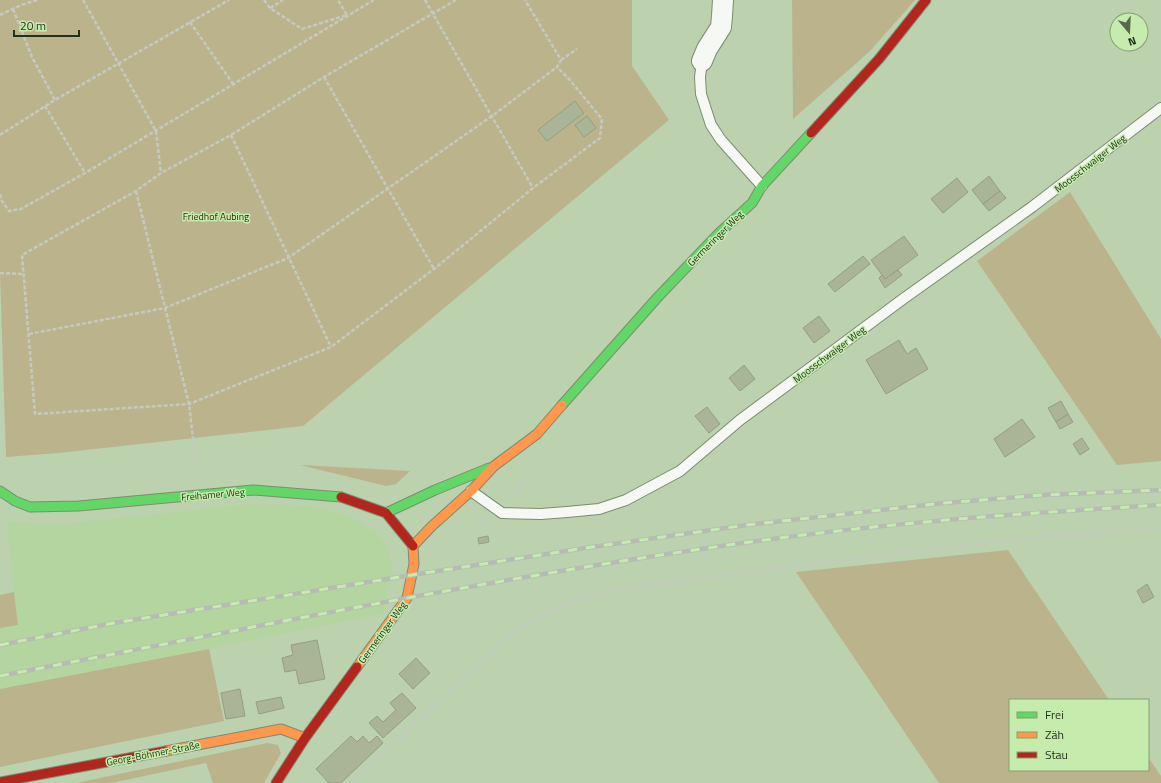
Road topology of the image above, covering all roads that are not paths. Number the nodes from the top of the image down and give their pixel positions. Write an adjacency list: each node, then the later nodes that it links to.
1 (723, 0): 3 (street)
2 (926, 0): 5 (street, Germeringer Weg)
3 (702, 61): 5 (lane)
4 (1161, 108): 8 (lane, Moosschwaiger Weg)
5 (762, 186): 6 (street, Germeringer Weg)
6 (494, 466): 8 (street, Germeringer Weg); 9 (street, Germeringer Weg)
7 (0, 490): 9 (street, Freihamer Weg)
8 (471, 491): 10 (street, Germeringer Weg)
9 (386, 514): 10 (street, Freihamer Weg)
10 (413, 546): 11 (street, Germeringer Weg)
11 (304, 738): 12 (street, Georg-Böhmer-Straße); 13 (street, Germeringer Weg)
12 (0, 782)
13 (276, 783)

